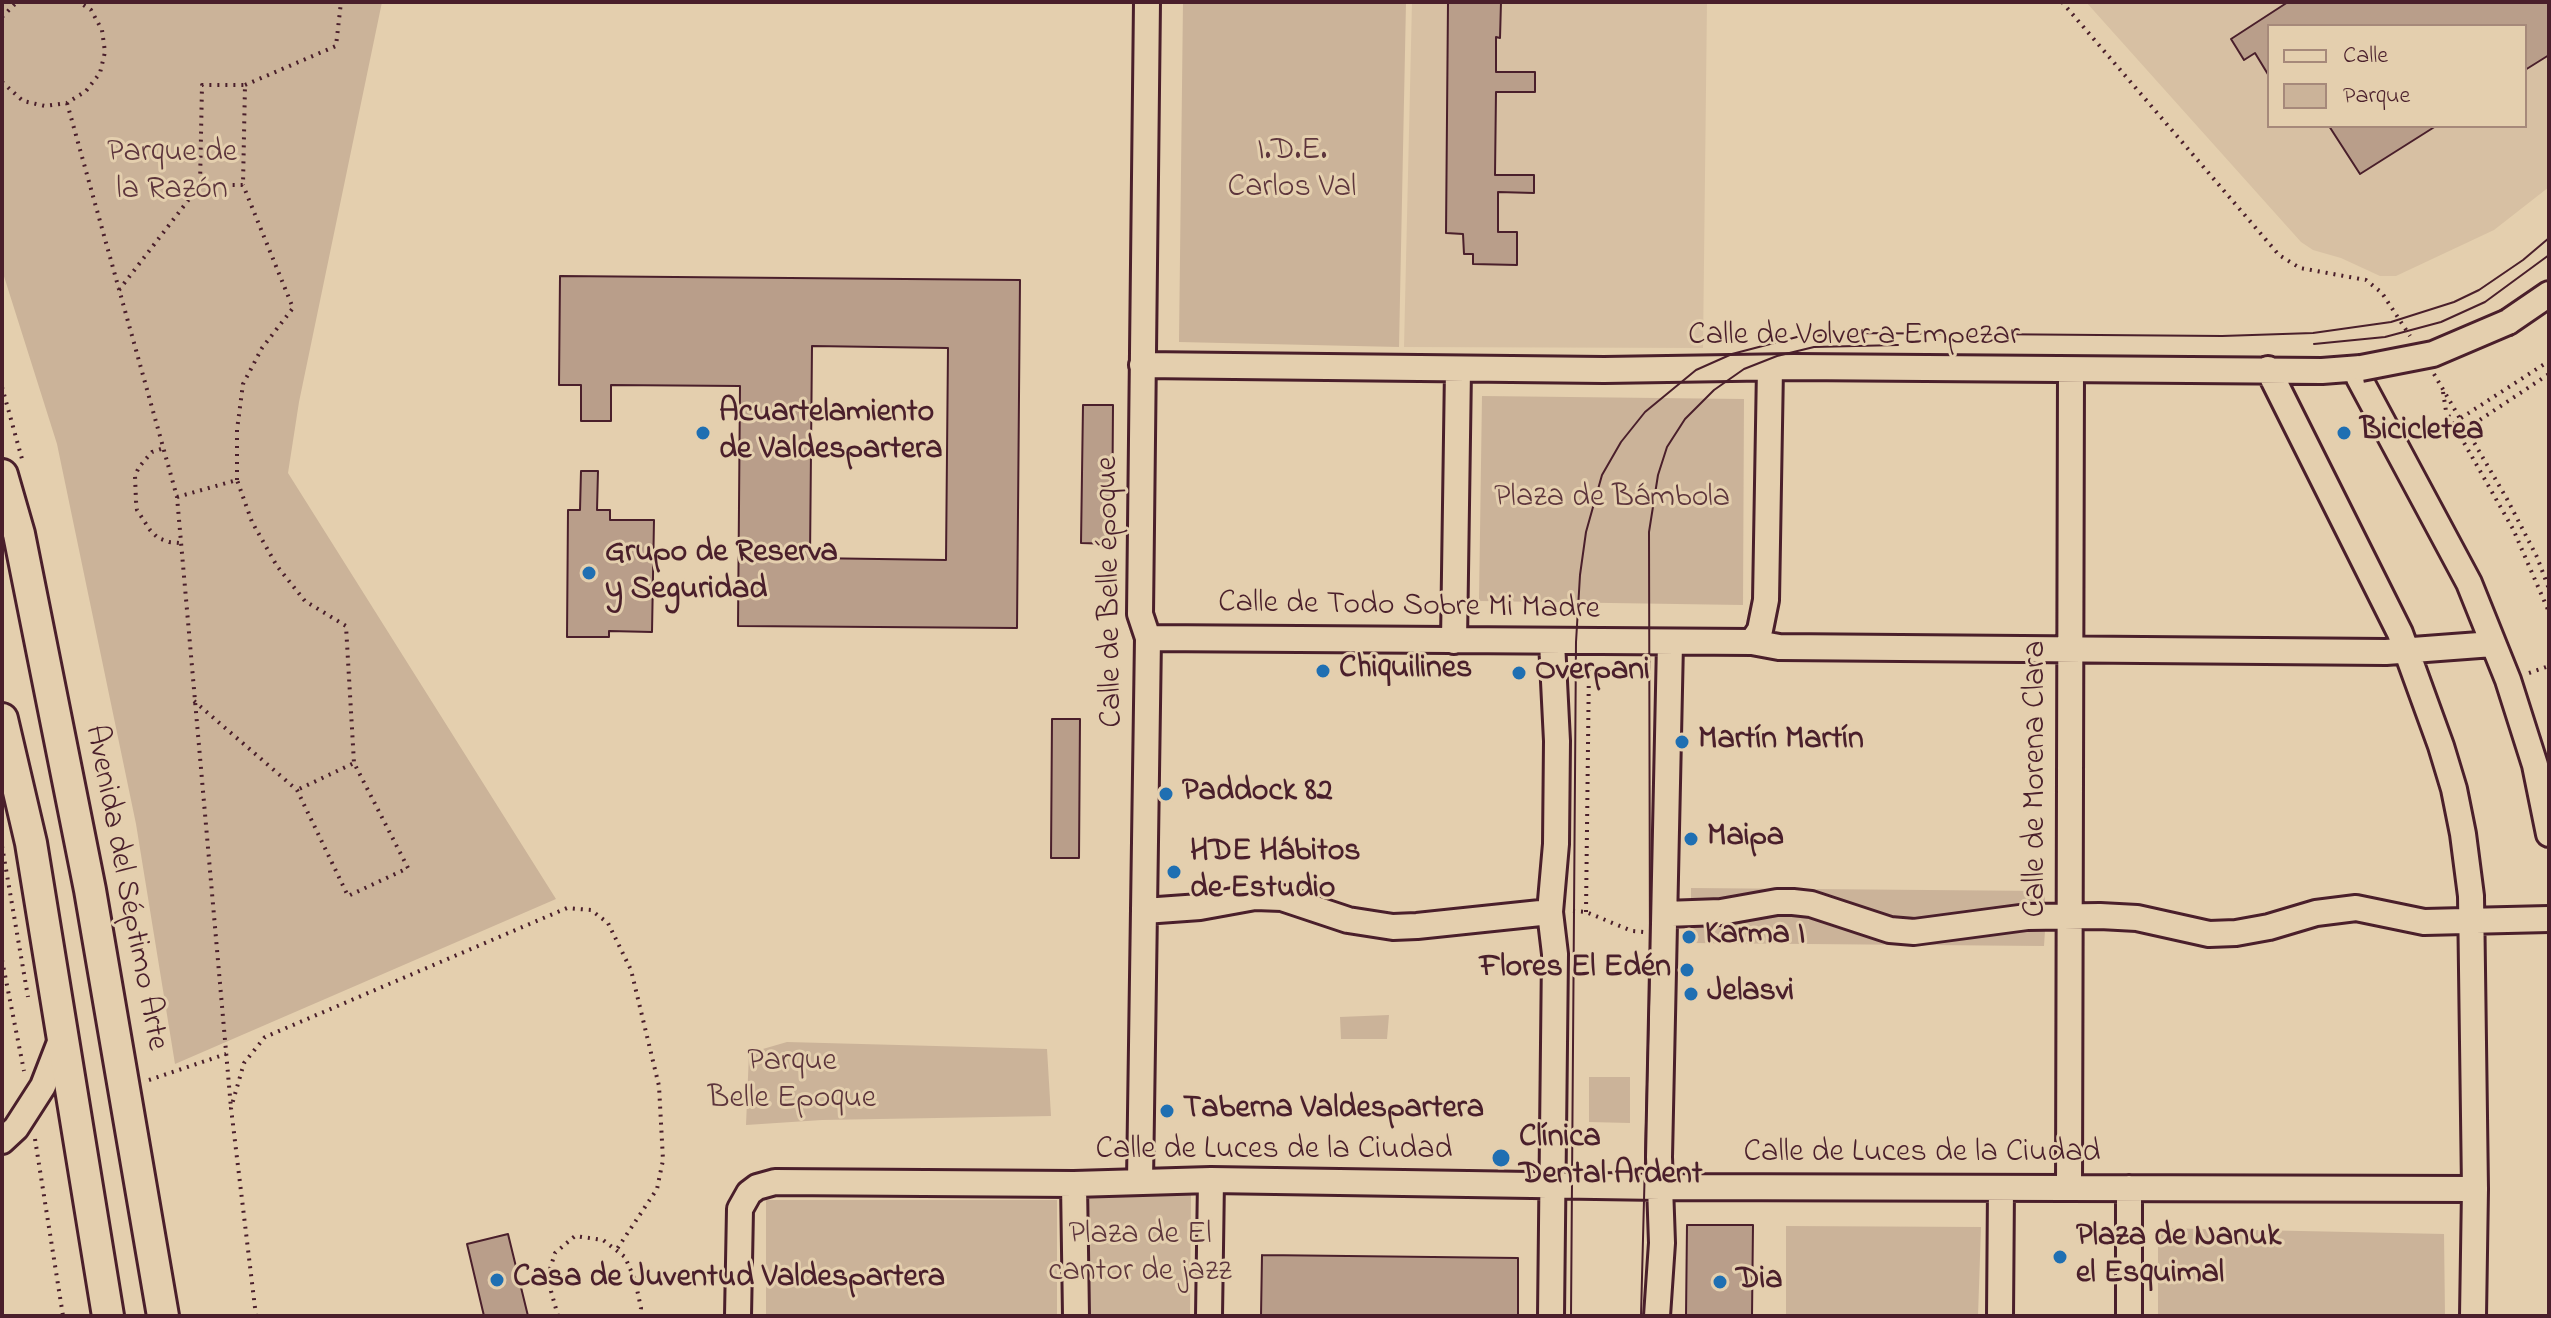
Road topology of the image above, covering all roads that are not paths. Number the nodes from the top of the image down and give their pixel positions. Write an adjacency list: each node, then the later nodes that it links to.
1 (1147, 2): 3 (street, Calle de Belle époque)
2 (2549, 294): 8 (street, Calle de Volver a Empezar, bridge)
3 (1142, 365): 5 (street, Calle de Volver a Empezar); 10 (street, Calle de Belle époque)
4 (1770, 368): 5 (street, Calle de Volver a Empezar); 7 (street, Calle de Volver a Empezar); 13 (street)
5 (1458, 369): 11 (street)
6 (2268, 369): 7 (street, Calle de Volver a Empezar); 8 (street, Calle de Volver a Empezar); 17 (street)
7 (2071, 370): 16 (street, Calle de Morena Clara)
8 (2360, 373): 15 (street)
9 (2, 475): 38 (main road, Avenida del Séptimo Arte)
10 (1148, 638): 11 (street, Calle de Todo Sobre Mi Madre); 20 (street, Calle de Belle époque)
11 (1454, 641): 12 (street, Calle de Todo Sobre Mi Madre)
12 (1552, 642): 14 (street, Calle de Todo Sobre Mi Madre); 21 (street)
13 (1752, 642): 14 (street); 16 (street)
14 (1670, 643): 25 (street)
15 (2493, 644): 17 (street); 19 (street)
16 (2070, 649): 17 (street); 22 (street, Calle de Morena Clara)
17 (2407, 652): 24 (street)
18 (2, 719): 26 (main road)
19 (2549, 834)
20 (1144, 911): 21 (street); 29 (street, Calle de Belle époque)
21 (1550, 912): 31 (street)
22 (2069, 916): 24 (street); 25 (street); 34 (street, Calle de Morena Clara)
23 (2549, 919): 24 (street)
24 (2471, 922): 36 (street)
25 (1665, 923): 32 (street)
26 (62, 1037): 27 (street); 37 (main road)
27 (2, 1141)
28 (1211, 1180): 29 (street, Calle de Luces de la Ciudad); 31 (street, Calle de Luces de la Ciudad); 41 (street)
29 (1140, 1181): 30 (street, Calle de Luces de la Ciudad)
30 (1074, 1184): 39 (street, Calle de Luces de la Ciudad); 40 (street)
31 (1551, 1185): 32 (street, Calle de Luces de la Ciudad); 42 (street)
32 (1660, 1187): 33 (street, Calle de Luces de la Ciudad); 43 (street)
33 (2001, 1188): 34 (street, Calle de Luces de la Ciudad); 44 (street)
34 (2069, 1188): 35 (street, Calle de Luces de la Ciudad)
35 (2129, 1188): 36 (street, Calle de Luces de la Ciudad); 45 (street)
36 (2475, 1189): 46 (street)
37 (108, 1316)
38 (163, 1316)
39 (738, 1316)
40 (1076, 1316)
41 (1209, 1316)
42 (1551, 1316)
43 (1657, 1316)
44 (2000, 1316)
45 (2129, 1316)
46 (2473, 1316)

